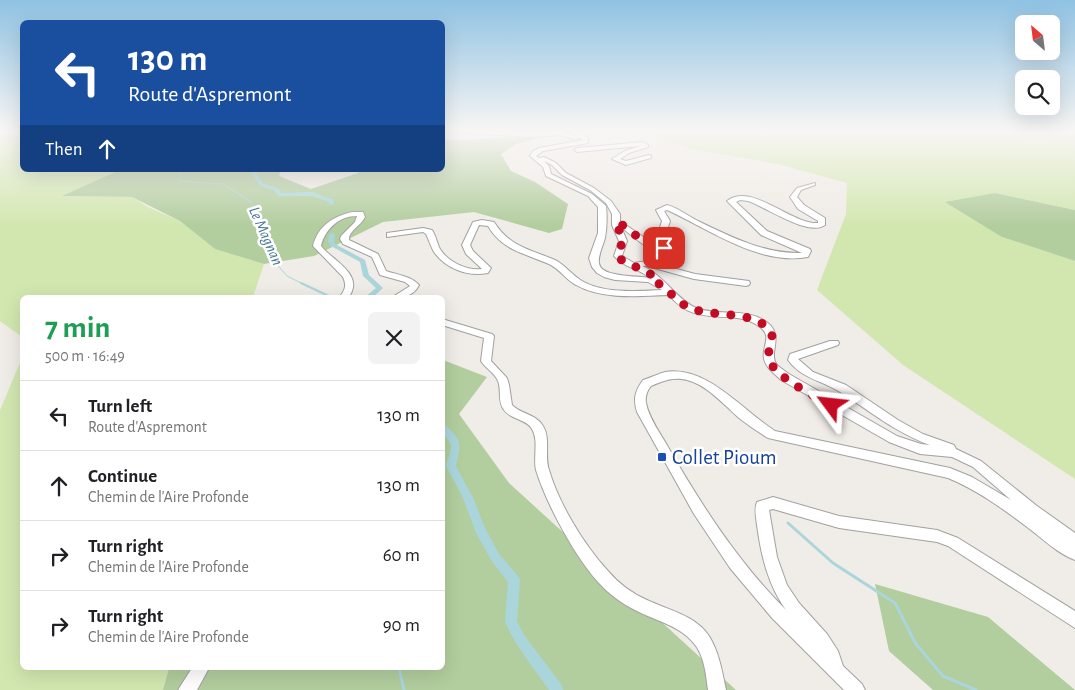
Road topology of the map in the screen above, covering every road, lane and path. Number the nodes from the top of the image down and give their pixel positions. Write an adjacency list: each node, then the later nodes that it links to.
1 (541, 162): 9 (street)
2 (550, 162): 6 (street)
3 (622, 162): 4 (street)
4 (636, 162)
5 (813, 184): 6 (street)
6 (616, 222): 8 (street)
7 (390, 235): 11 (street)
8 (631, 266): 9 (street); 10 (street)
9 (656, 282): 11 (street)
10 (746, 283)
11 (669, 292): 16 (street)
12 (346, 295): 13 (street)
13 (401, 295)
14 (445, 323): 23 (street)
15 (834, 343): 16 (street)
16 (954, 453): 17 (street)
17 (1075, 541)
18 (1075, 554): 20 (street)
19 (1075, 620): 20 (street)
20 (835, 669): 24 (street)
21 (200, 670): 22 (street)
22 (187, 690)
23 (717, 690)
24 (856, 690)

